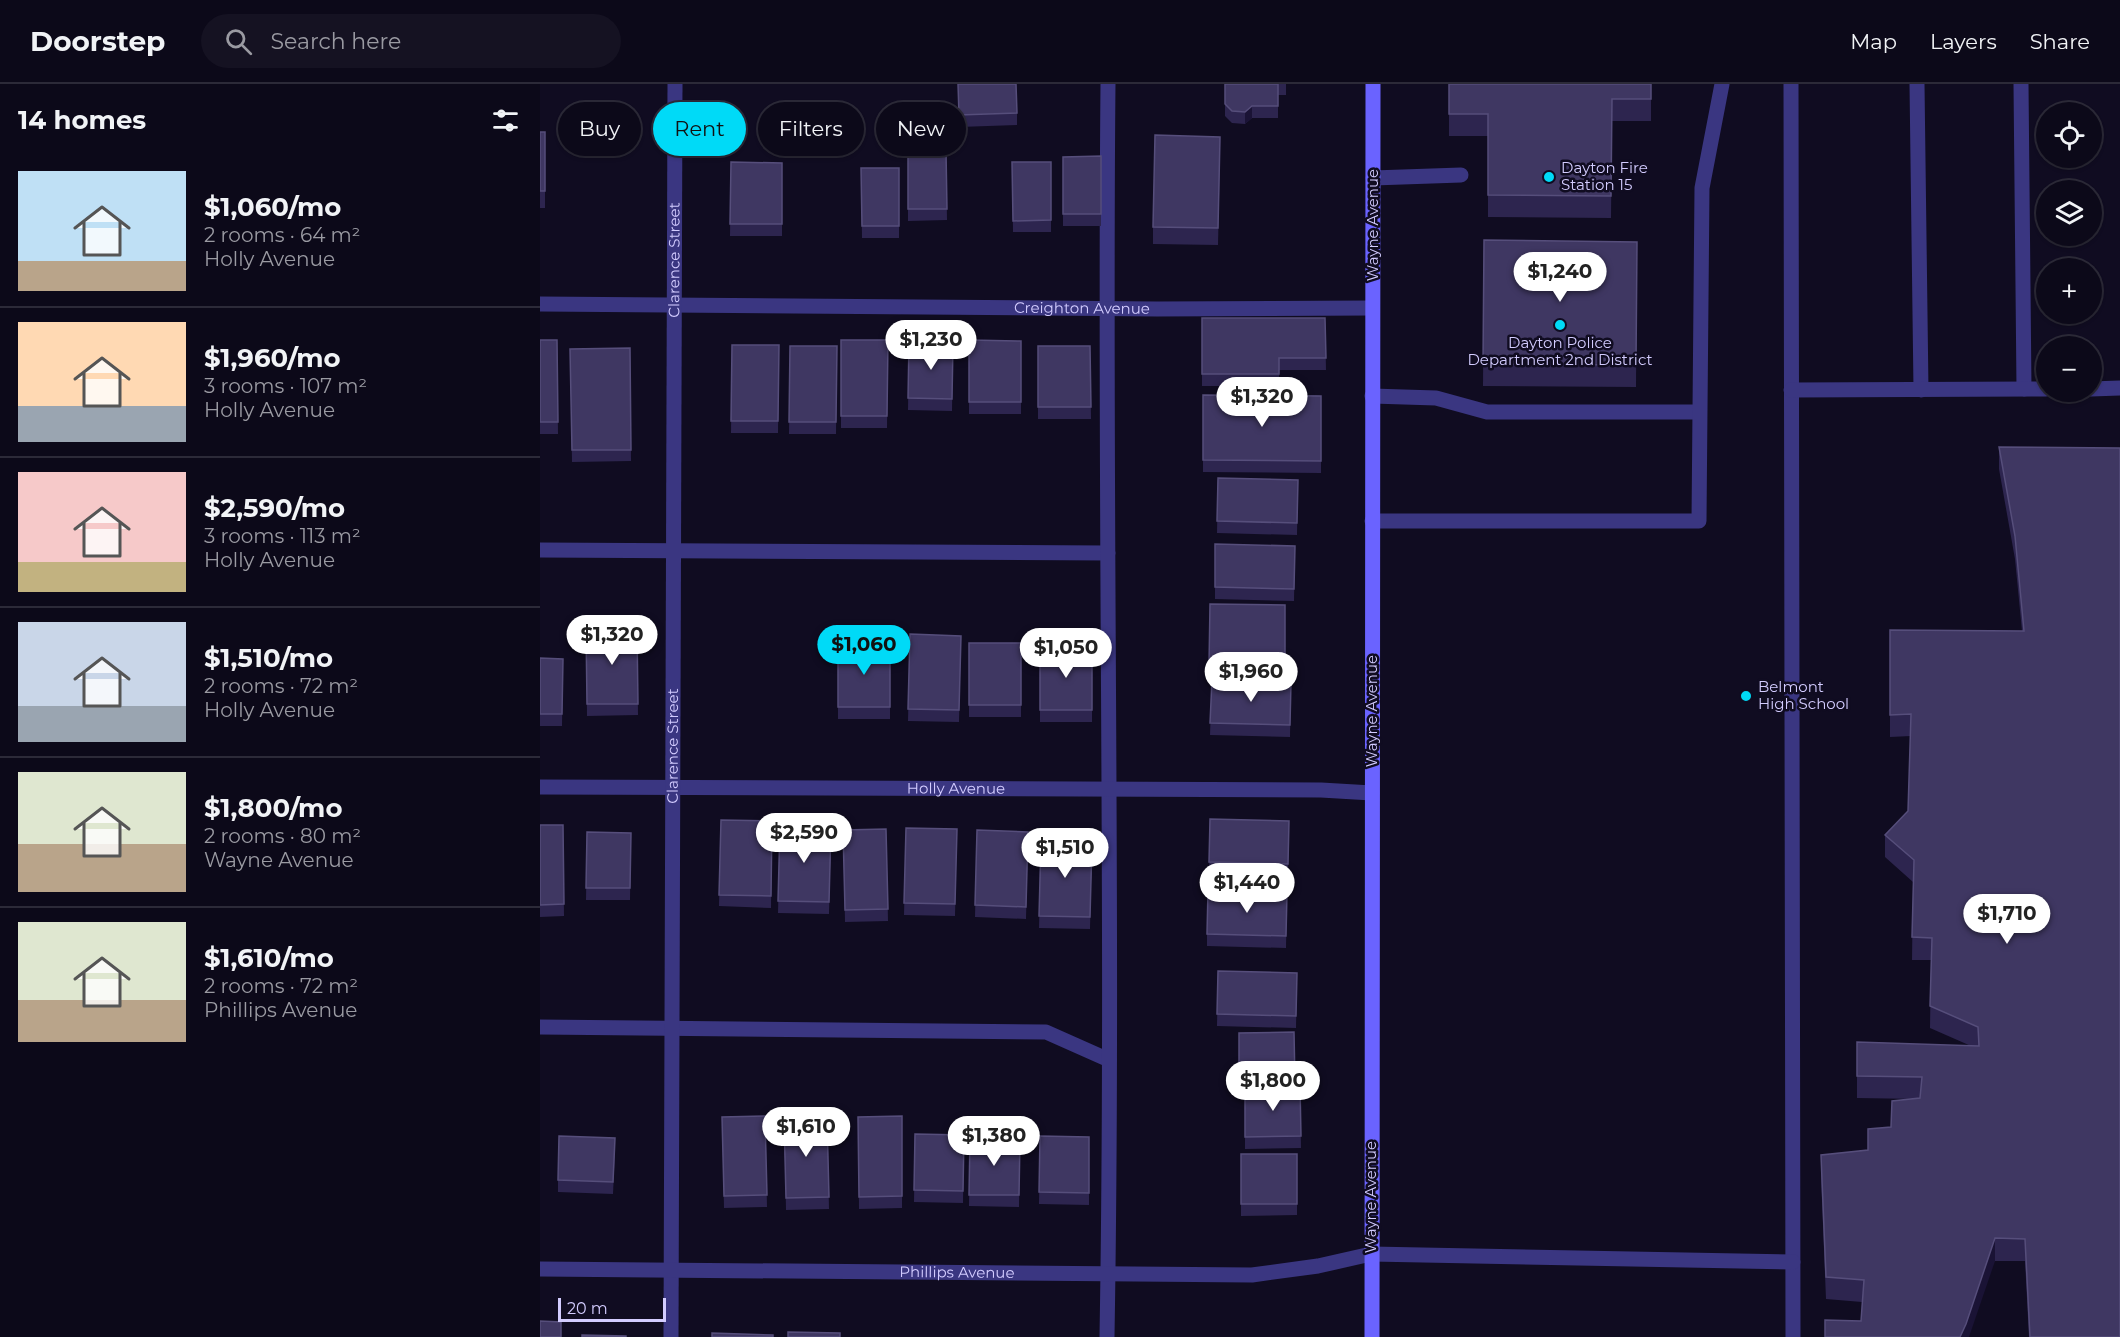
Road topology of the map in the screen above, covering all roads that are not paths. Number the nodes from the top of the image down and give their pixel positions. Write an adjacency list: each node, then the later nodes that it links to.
1 (675, 84): 11 (street, Clarence Street)
2 (1108, 84): 13 (street)
3 (1373, 84): 9 (main road, Wayne Avenue)
4 (1722, 84): 21 (street)
5 (1791, 84): 18 (street)
6 (1917, 84): 19 (street)
7 (2021, 84): 15 (street)
8 (1461, 175): 9 (street)
9 (1373, 178): 12 (main road, Wayne Avenue)
10 (540, 304): 11 (street, Creighton Avenue)
11 (675, 304): 13 (street, Creighton Avenue); 24 (street, Clarence Street)
12 (1372, 308): 13 (street, Creighton Avenue); 20 (main road, Wayne Avenue)
13 (1106, 309): 25 (street)
14 (2120, 388): 17 (street)
15 (2024, 389): 16 (street); 19 (street)
16 (2036, 389)
17 (2102, 389)
18 (1791, 390): 19 (street); 34 (street)
19 (1921, 390)
20 (1372, 396): 21 (street); 22 (main road, Wayne Avenue)
21 (1699, 412): 22 (street)
22 (1372, 521): 29 (main road, Wayne Avenue)
23 (540, 550): 24 (street)
24 (674, 551): 25 (street); 27 (street, Clarence Street)
25 (1108, 553): 28 (street)
26 (540, 787): 27 (street, Holly Avenue)
27 (674, 788): 28 (street, Holly Avenue); 31 (street, Clarence Street)
28 (1109, 790): 29 (street, Holly Avenue); 32 (street)
29 (1371, 793): 33 (main road, Wayne Avenue)
30 (540, 1027): 31 (street)
31 (673, 1028): 32 (street); 36 (street, Clarence Street)
32 (1109, 1060): 37 (street)
33 (1371, 1254): 34 (street, Phillips Avenue); 37 (street, Phillips Avenue); 40 (main road, Wayne Avenue)
34 (1793, 1262): 41 (street)
35 (540, 1269): 36 (street, Phillips Avenue)
36 (672, 1270): 37 (street, Phillips Avenue); 38 (street, Clarence Street)
37 (1108, 1274): 39 (street)
38 (671, 1337)
39 (1107, 1337)
40 (1372, 1337)
41 (1793, 1337)

